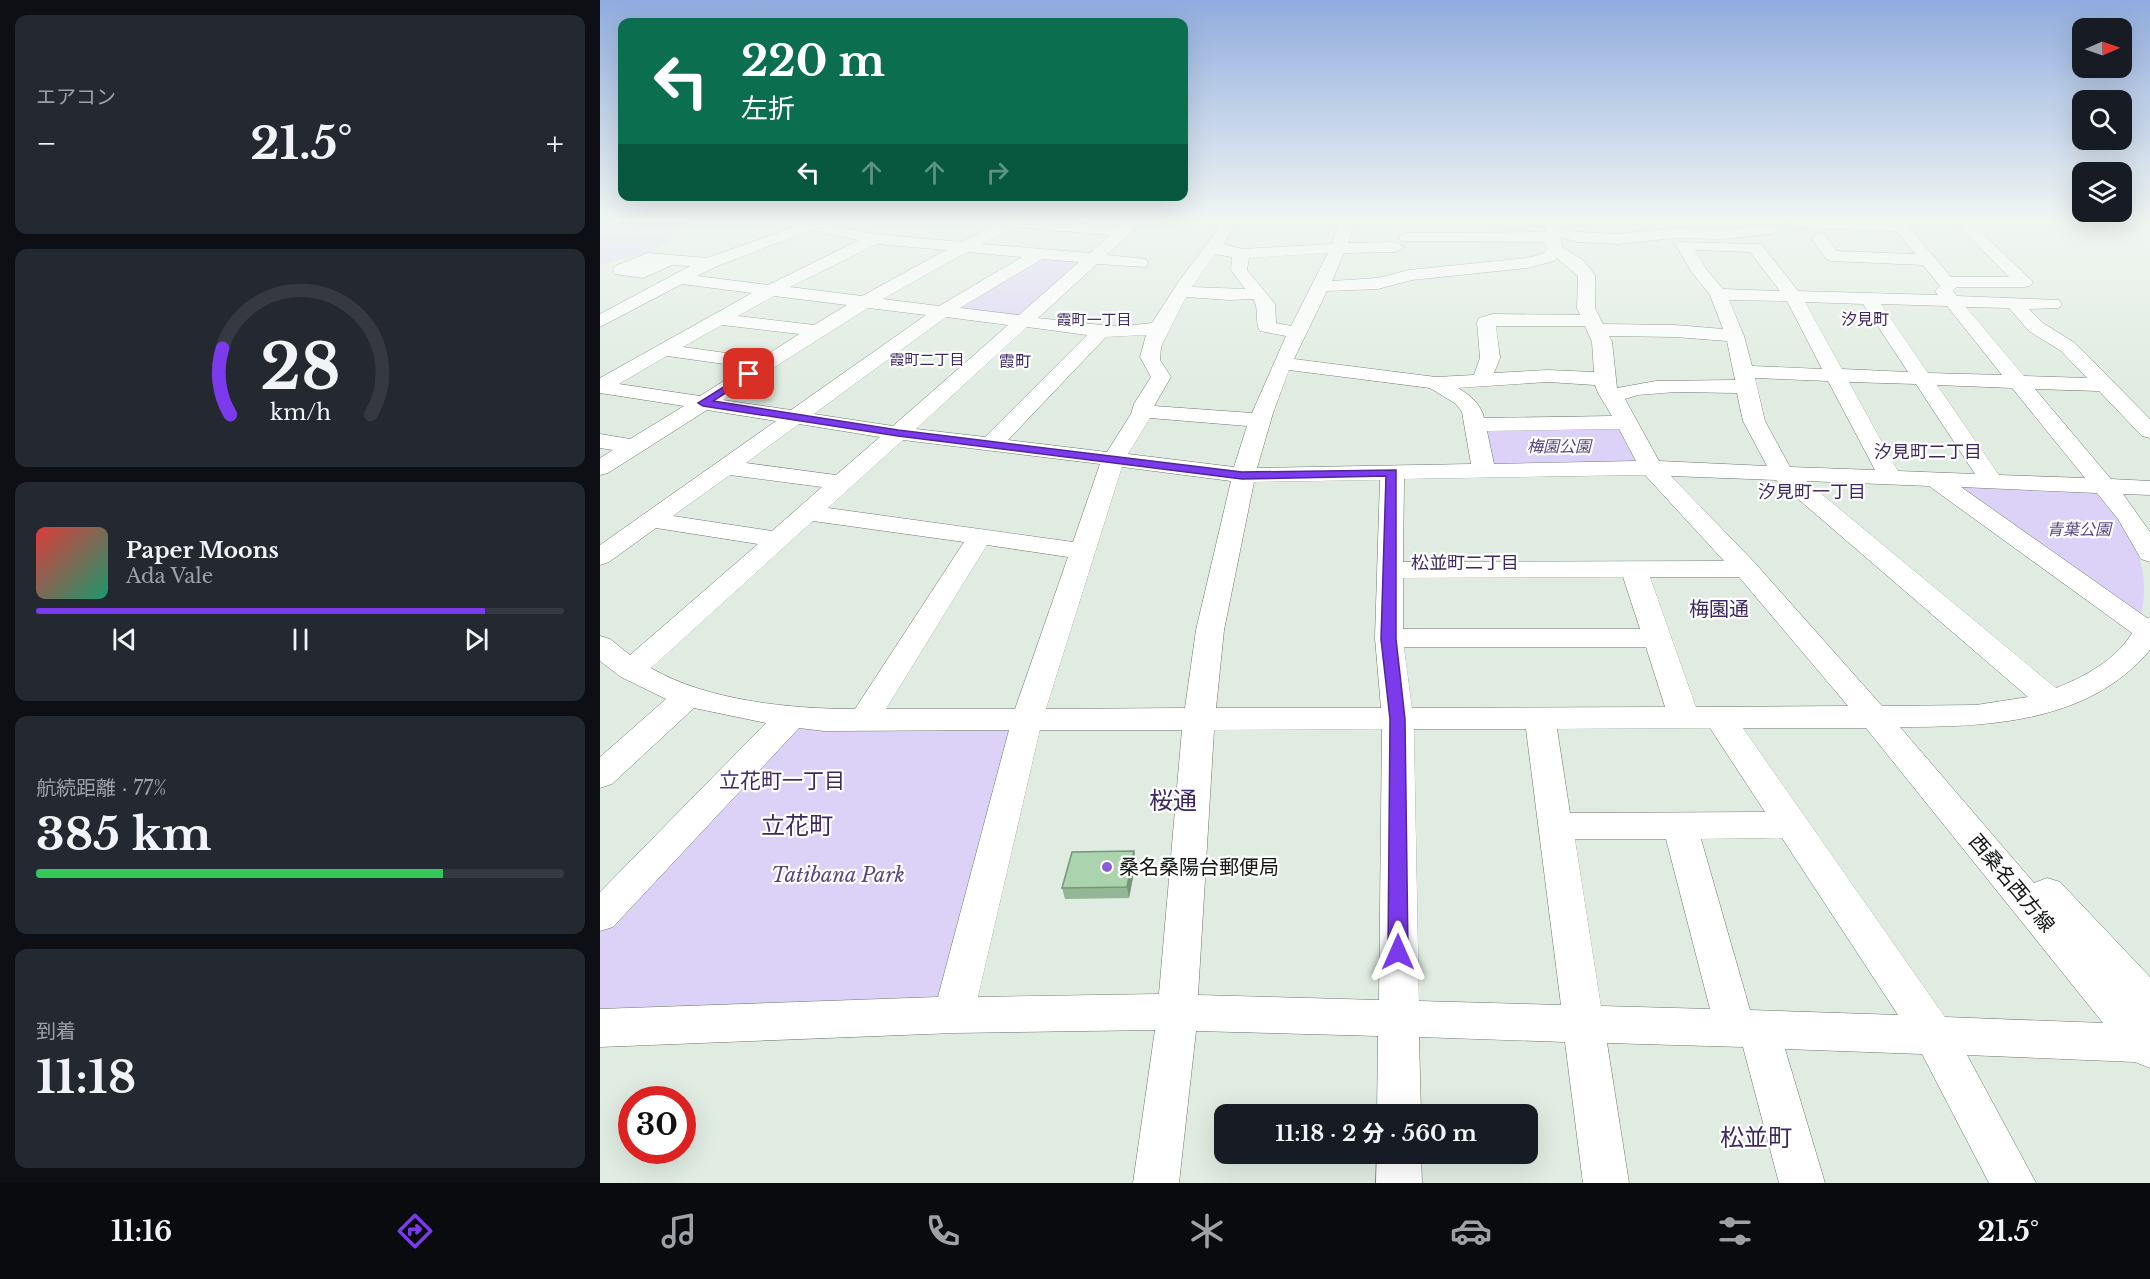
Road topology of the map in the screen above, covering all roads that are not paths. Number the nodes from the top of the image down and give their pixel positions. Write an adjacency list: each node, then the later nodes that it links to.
1 (685, 276): 15 (street)
2 (795, 276): 17 (street)
3 (911, 276): 26 (street)
4 (1002, 276): 29 (street)
5 (1075, 276): 32 (street)
6 (1192, 276): 18 (street)
7 (1242, 276): 20 (street)
8 (1325, 276): 16 (street)
9 (1403, 276): 16 (street)
10 (1587, 276): 33 (street)
11 (1703, 276): 21 (street)
12 (1778, 276): 22 (street)
13 (1939, 276): 19 (street)
14 (2018, 276): 19 (street)
15 (680, 279): 17 (street); 25 (street)
16 (1320, 286): 37 (street)
17 (771, 290): 26 (street); 30 (street)
18 (1182, 291): 20 (street); 34 (street)
19 (1949, 292): 24 (street); 27 (street); 46 (street)
20 (1259, 293): 37 (street)
21 (1718, 294): 22 (street); 38 (street)
22 (1793, 296): 24 (street); 42 (street)
23 (609, 298): 25 (street)
24 (1868, 298): 44 (street)
25 (636, 302): 31 (street)
26 (864, 302): 29 (street); 35 (street)
27 (2014, 303): 28 (street); 48 (street)
28 (2054, 304)
29 (943, 311): 32 (street); 53 (street)
30 (720, 319): 35 (street); 39 (street)
31 (600, 321)
32 (1025, 322): 36 (street); 58 (street)
33 (1594, 326): 38 (street); 43 (street); 50 (street)
34 (1158, 328): 36 (street); 52 (street)
35 (817, 331): 41 (street)
36 (1101, 331): 60 (street)
37 (1297, 333): 40 (street)
38 (1735, 336): 45 (street)
39 (662, 350): 41 (street); 49 (street)
40 (1282, 363): 47 (street); 54 (street)
41 (764, 364): 51 (street)
42 (1835, 376): 44 (street); 45 (street); 70 (street)
43 (1482, 379): 47 (street); 50 (street)
44 (1922, 379): 46 (street); 72 (street)
45 (1744, 380): 50 (street); 68 (street)
46 (2018, 382): 48 (street); 74 (street)
47 (1436, 383): 56 (street)
48 (2107, 385): 57 (street)
49 (600, 386): 51 (street)
50 (1608, 388): 55 (street, 西桑名西方線)
51 (703, 403): 53 (street); 61 (street)
52 (1142, 411): 54 (street); 62 (street)
53 (796, 417): 58 (street); 63 (street)
54 (1259, 420): 69 (street)
55 (1626, 422): 56 (street); 65 (street, 西桑名西方線)
56 (1476, 425): 66 (street)
57 (2150, 431)
58 (898, 433): 60 (street); 73 (street)
59 (600, 441): 61 (street)
60 (990, 445): 62 (street)
61 (635, 447): 64 (street)
62 (1113, 460): 69 (street); 80 (street)
63 (725, 467): 73 (street); 77 (street)
64 (600, 468)
65 (1651, 468): 66 (street); 68 (street); 83 (street, 西桑名西方線)
66 (1484, 471): 67 (street)
67 (1392, 473): 69 (street); 84 (street)
68 (1782, 473): 70 (street); 91 (street)
69 (1242, 475): 99 (street)
70 (1890, 477): 71 (street)
71 (1934, 479): 72 (street); 86 (street)
72 (1991, 481): 74 (street)
73 (842, 483): 76 (street)
74 (2102, 486): 75 (street); 81 (street)
75 (2150, 488)
76 (808, 513): 78 (street); 79 (street)
77 (650, 520): 79 (street); 82 (street)
78 (980, 537): 80 (street); 98 (street)
79 (778, 539): 89 (street)
80 (1082, 552): 96 (street)
81 (2150, 554)
82 (600, 556)
83 (1746, 569): 85 (street); 93 (street, 西桑名西方線)
84 (1391, 570): 85 (street); 88 (street)
85 (1634, 570): 87 (street)
86 (2149, 630): 91 (street)
87 (1657, 638): 88 (street); 95 (street)
88 (1389, 639): 97 (street)
89 (610, 659): 90 (street)
90 (688, 696): 92 (street); 100 (street)
91 (2051, 700): 93 (street)
92 (791, 717): 98 (street); 105 (street)
93 (1874, 717): 95 (street); 114 (street, 西桑名西方線)
94 (1540, 718): 95 (street); 97 (street); 102 (street)
95 (1702, 718): 101 (street)
96 (1028, 719): 98 (street); 99 (street); 108 (street)
97 (1398, 719): 99 (street); 109 (street)
98 (864, 720)
99 (1200, 720): 107 (street)
100 (600, 776)
101 (1791, 825): 103 (street); 113 (street)
102 (1556, 826): 103 (street); 110 (street)
103 (1680, 826): 112 (street)
104 (2047, 893): 106 (street)
105 (600, 916)
106 (2150, 1004)
107 (1176, 1012): 108 (street); 109 (street); 117 (street)
108 (954, 1015): 111 (street)
109 (1399, 1018): 110 (street); 115 (street)
110 (1583, 1024): 112 (street); 119 (street)
111 (600, 1028)
112 (1747, 1028): 113 (street); 120 (street)
113 (1934, 1035): 114 (street); 121 (street)
114 (2148, 1046)
115 (1399, 1104)
116 (1399, 1164): 118 (street)
117 (1156, 1183)
118 (1399, 1183)
119 (1606, 1183)
120 (1802, 1183)
121 (2013, 1183)

